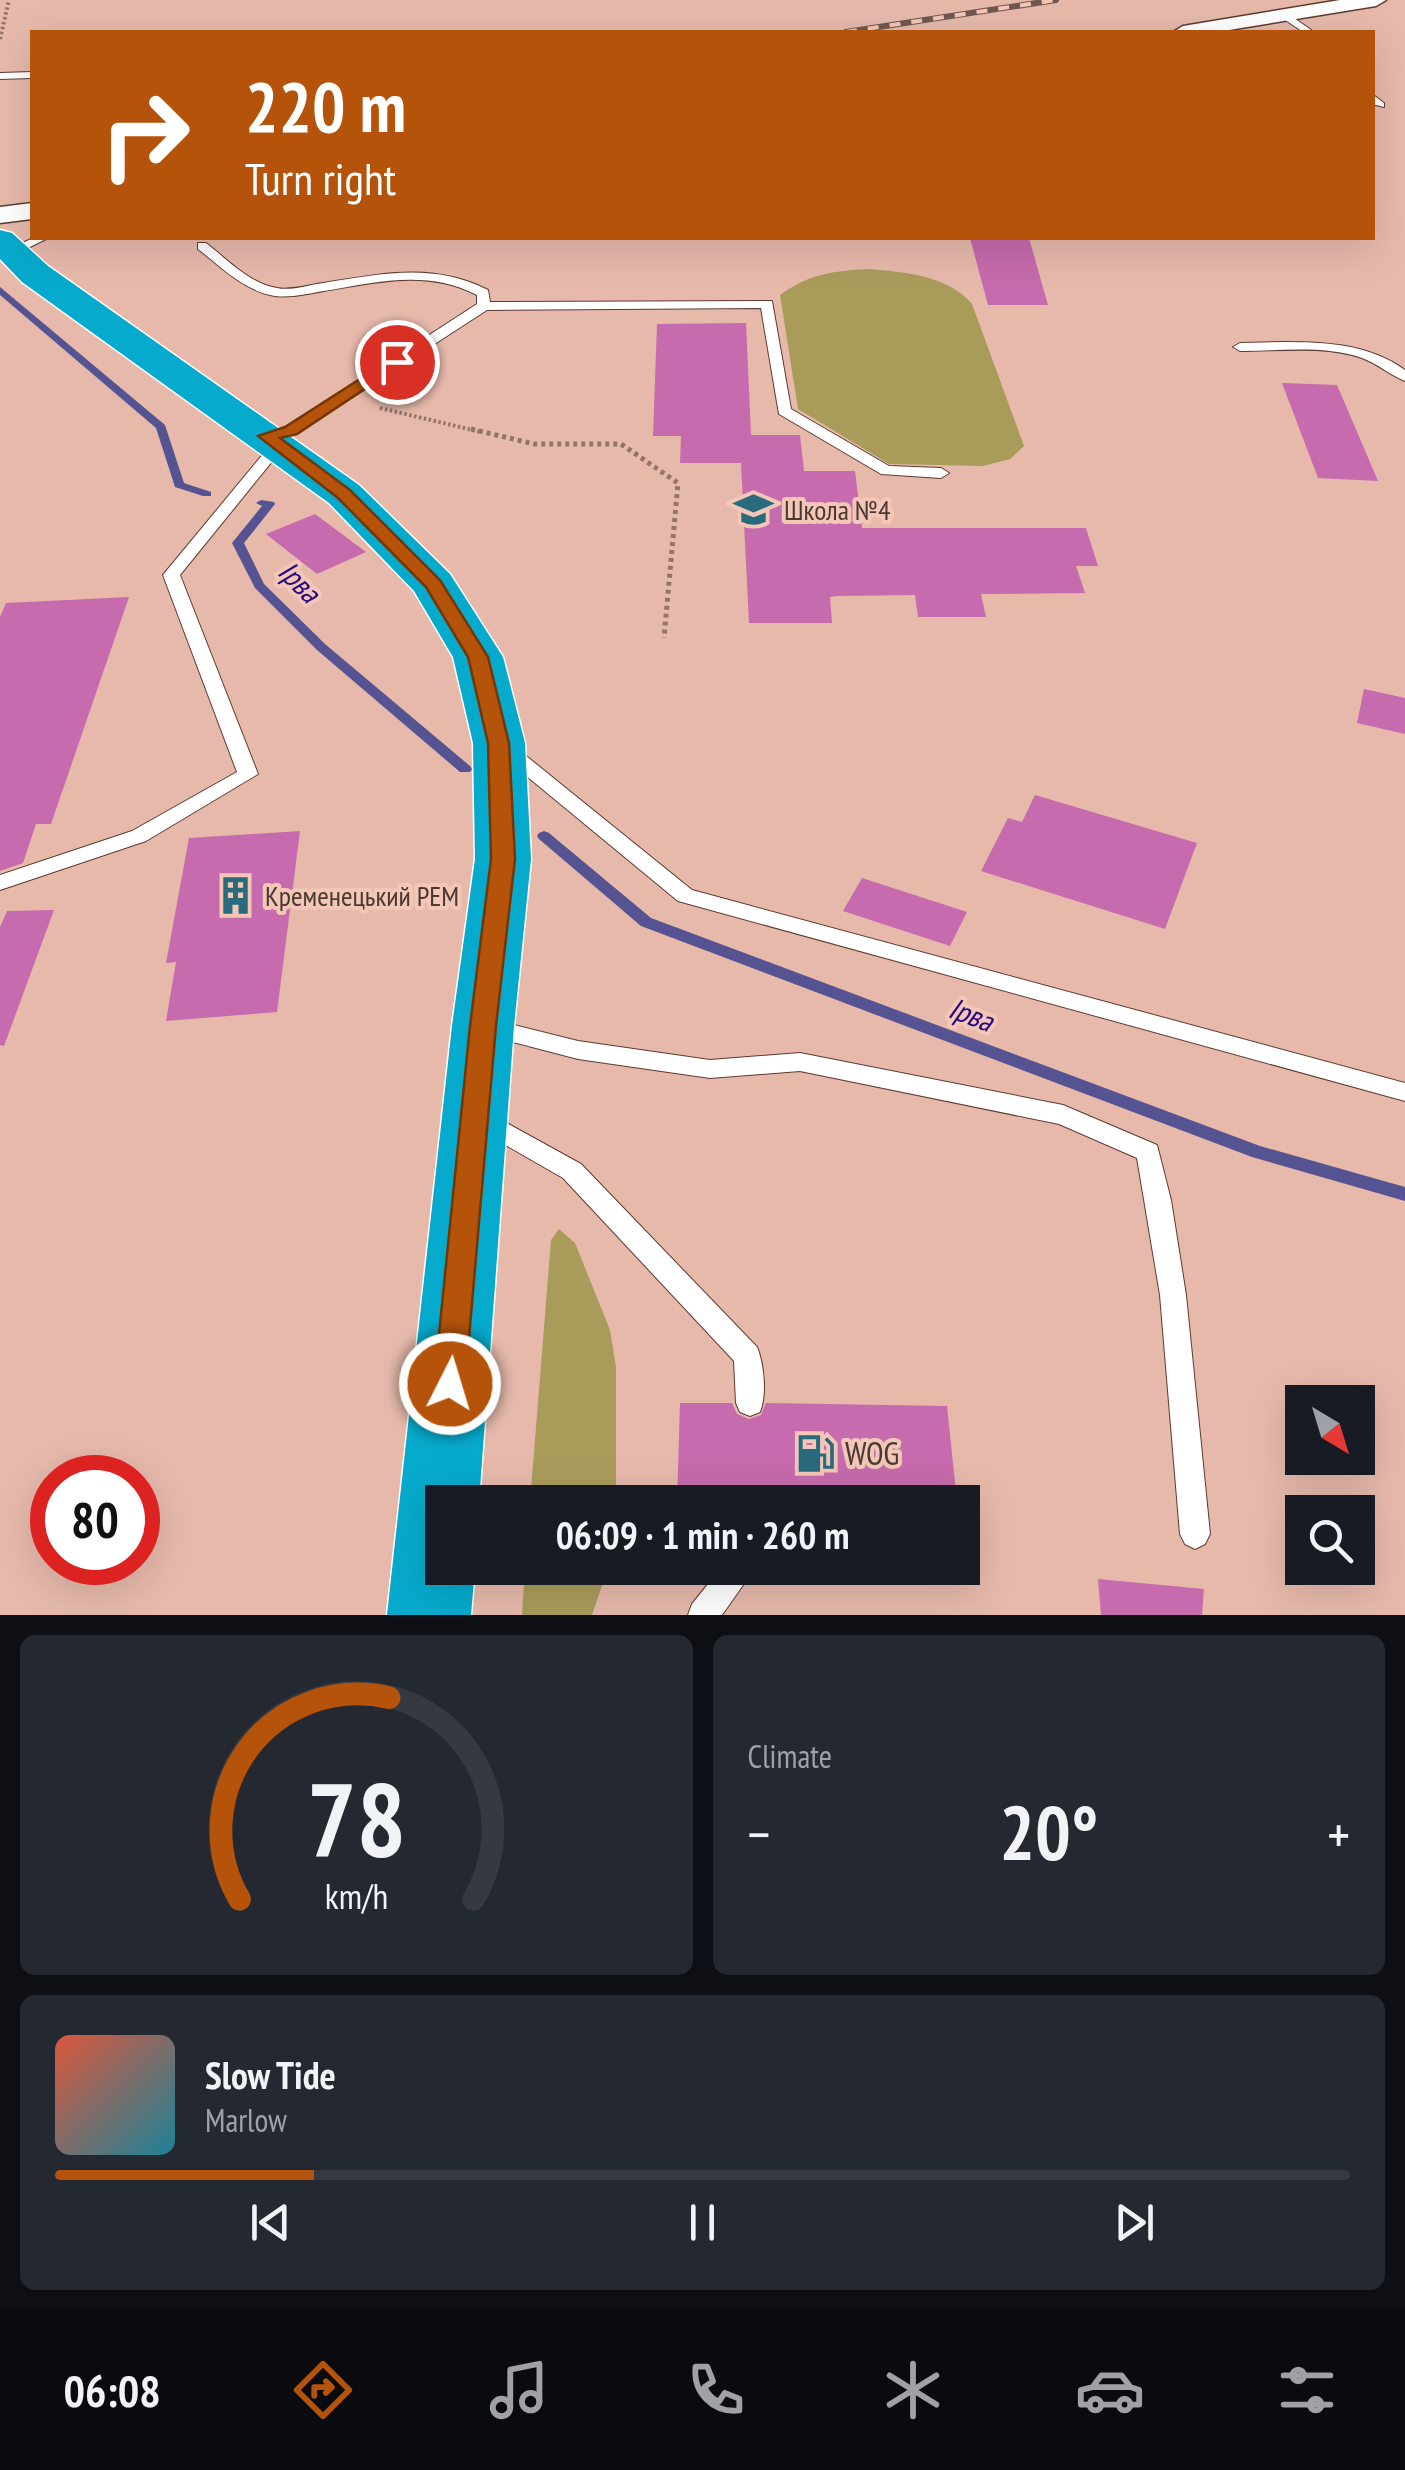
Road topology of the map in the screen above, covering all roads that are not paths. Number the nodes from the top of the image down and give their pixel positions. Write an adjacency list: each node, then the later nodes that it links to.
1 (1376, 0): 2 (street)
2 (1284, 16): 3 (street); 4 (lane)
3 (1196, 30)
4 (1306, 30)
5 (30, 74): 6 (lane)
6 (0, 76)
7 (17, 231): 12 (highway)
8 (202, 246): 9 (lane)
9 (484, 306): 12 (lane); 13 (lane)
10 (1240, 346): 11 (lane)
11 (1405, 377)
12 (272, 441): 14 (highway); 15 (lane)
13 (941, 473)
14 (498, 743): 16 (highway); 17 (lane)
15 (0, 883)
16 (483, 1026): 18 (highway); 20 (lane)
17 (1405, 1092)
18 (474, 1115): 19 (lane); 22 (highway)
19 (750, 1403)
20 (1195, 1534)
21 (727, 1585): 23 (lane)
22 (428, 1615)
23 (704, 1615)

